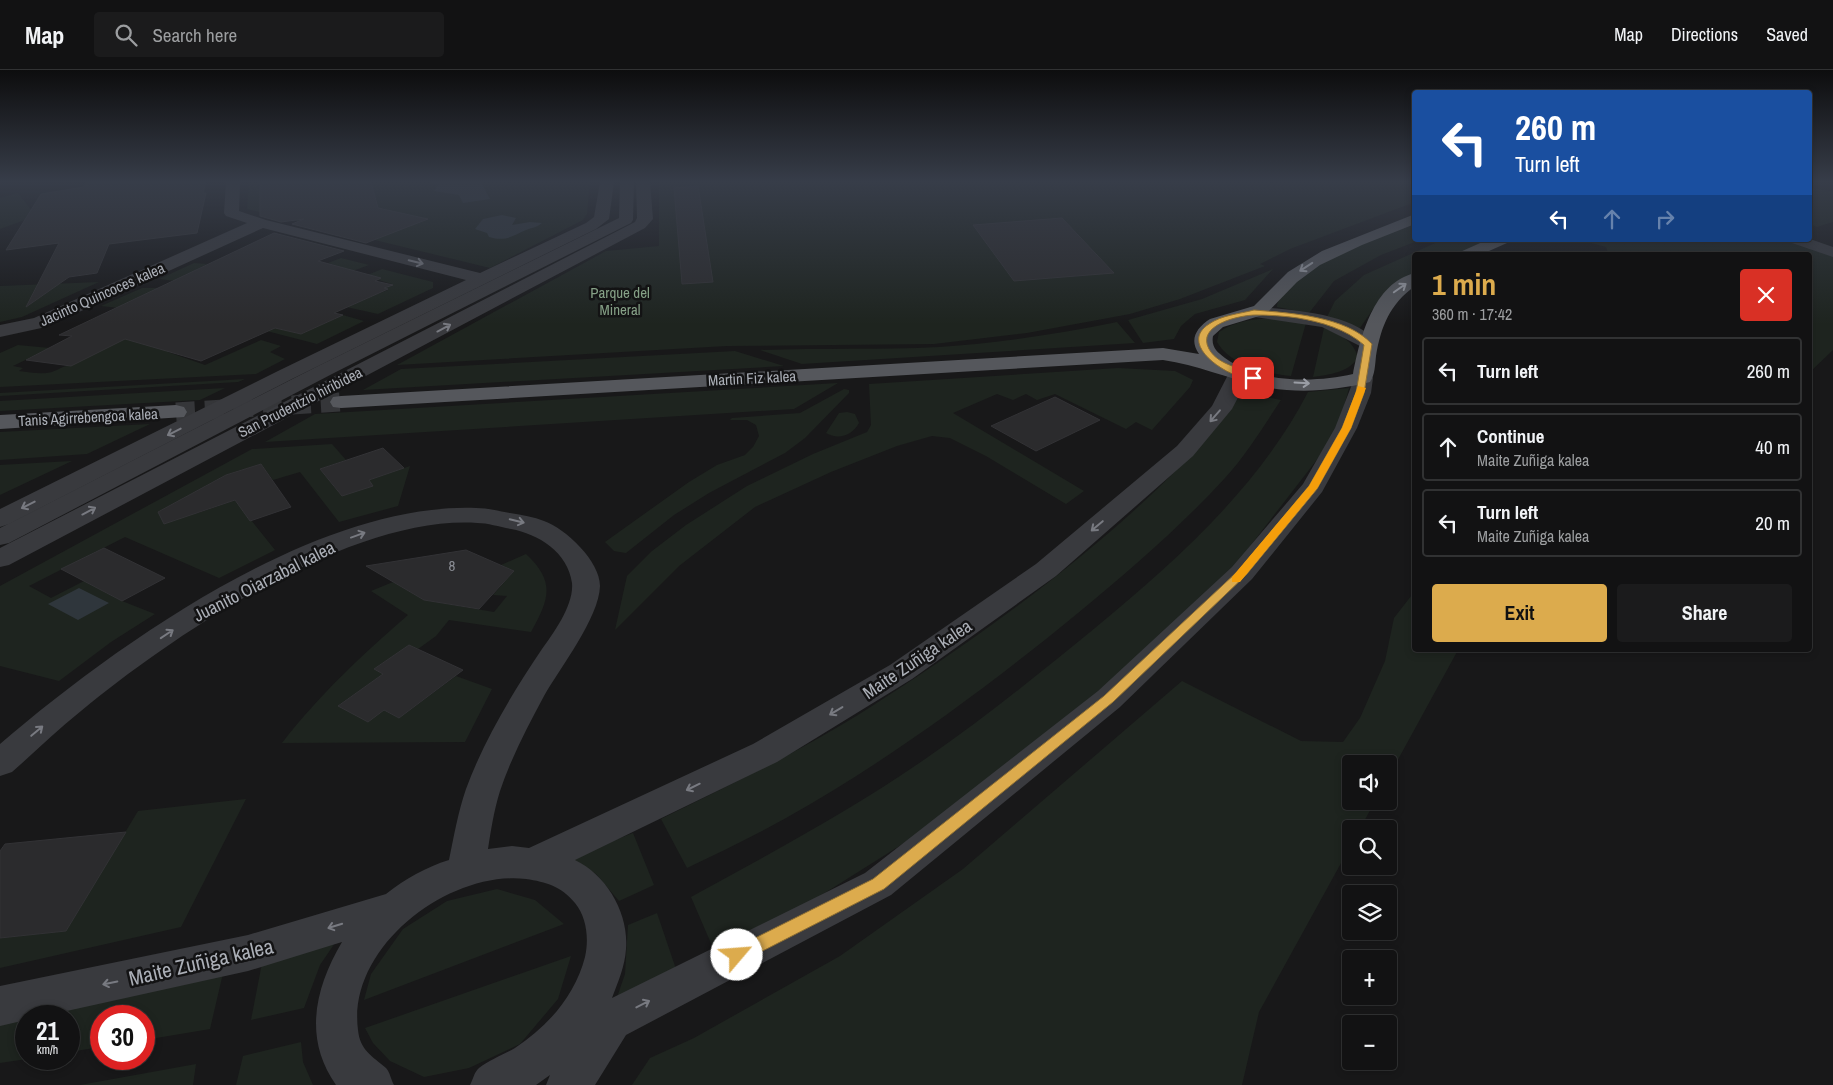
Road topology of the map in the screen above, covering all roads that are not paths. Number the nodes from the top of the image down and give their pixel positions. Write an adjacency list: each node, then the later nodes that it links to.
1 (249, 229): 16 (street, Jacinto Quincoces kalea)
2 (283, 229): 13 (street, one-way to 13)
3 (598, 229): 6 (street)
4 (616, 229): 6 (street, San Prudentzio hiribidea)
5 (1390, 229): 15 (main road, one-way to 15)
6 (596, 235): 13 (street, San Prudentzio hiribidea); 26 (street, San Prudentzio hiribidea); 27 (street, San Prudentzio hiribidea, one-way to 6)
7 (1812, 235): 10 (street)
8 (1496, 242): 11 (main road)
9 (1804, 242): 12 (street)
10 (1833, 244)
11 (1473, 252)
12 (1833, 252)
13 (482, 279): 25 (street, San Prudentzio hiribidea, one-way to 25)
14 (1412, 280): 18 (main road, one-way to 14)
15 (1254, 312): 17 (main road); 18 (street)
16 (0, 331)
17 (1203, 338): 19 (main road, Martin Fiz kalea); 20 (main road)
18 (1368, 344): 21 (main road)
19 (1163, 354): 20 (main road, Martin Fiz kalea); 22 (main road, Martin Fiz kalea)
20 (1234, 372): 21 (main road, one-way to 21); 29 (street, Maite Zuñiga kalea, one-way to 29)
21 (1363, 378): 33 (street, one-way to 21)
22 (341, 402)
23 (176, 412): 24 (main road, Tanis Agirrebengoa kalea)
24 (0, 422)
25 (0, 519)
26 (0, 538)
27 (0, 559)
28 (0, 763): 30 (street, Juanito Oiarzabal kalea, one-way to 30)
29 (534, 863): 30 (street); 34 (street)
30 (465, 870): 31 (street)
31 (398, 907): 32 (street, Maite Zuñiga kalea, one-way to 32); 35 (street)
32 (0, 1006)
33 (611, 1020): 34 (street); 37 (street)
34 (566, 1035): 36 (street)
35 (371, 1085)
36 (493, 1085)
37 (570, 1085)

